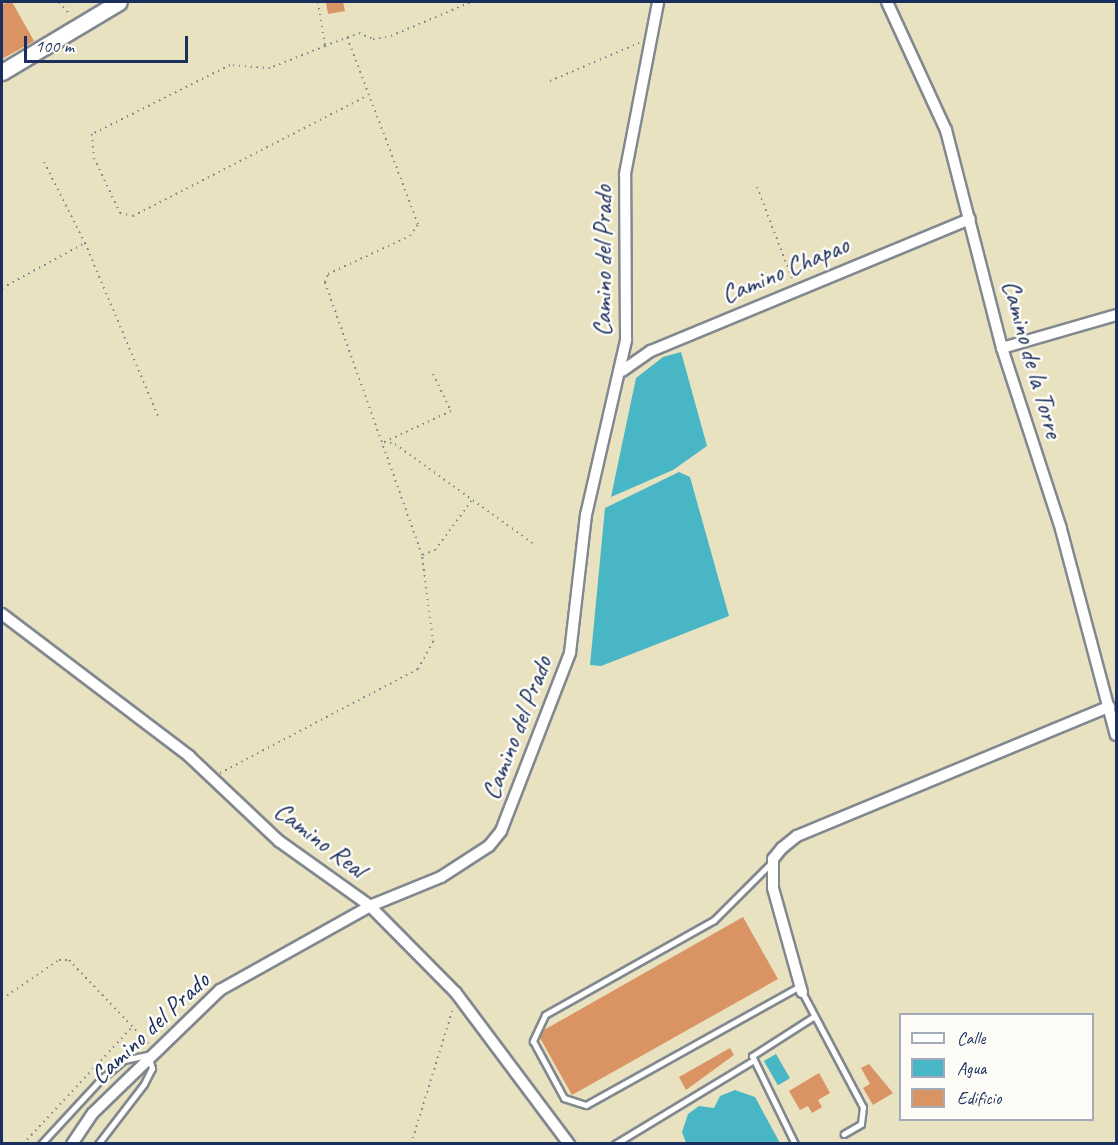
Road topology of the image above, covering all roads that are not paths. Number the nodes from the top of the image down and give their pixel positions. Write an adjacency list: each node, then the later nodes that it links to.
1 (118, 2): 4 (main road)
2 (658, 2): 8 (street, Camino del Prado)
3 (887, 2): 5 (street, Camino de la Torre)
4 (2, 72)
5 (970, 219): 7 (street, Camino de la Torre); 8 (street, Camino Chapao)
6 (1116, 315): 7 (street)
7 (1002, 348): 10 (street, Camino de la Torre)
8 (621, 371): 13 (street, Camino del Prado)
9 (2, 614): 13 (street, Camino Real)
10 (1109, 707): 11 (street, Camino de la Torre); 12 (street)
11 (1116, 735)
12 (773, 859): 14 (street); 14 (lane)
13 (370, 906): 16 (street, Camino del Prado); 22 (street, Camino Real)
14 (801, 989): 15 (lane)
15 (813, 1017): 17 (lane); 18 (lane)
16 (151, 1052): 19 (lane); 20 (street, Camino del Prado); 21 (lane)
17 (752, 1061): 23 (lane); 24 (lane)
18 (844, 1134)
19 (41, 1143)
20 (72, 1143)
21 (98, 1143)
22 (569, 1143)
23 (615, 1143)
24 (795, 1143)

